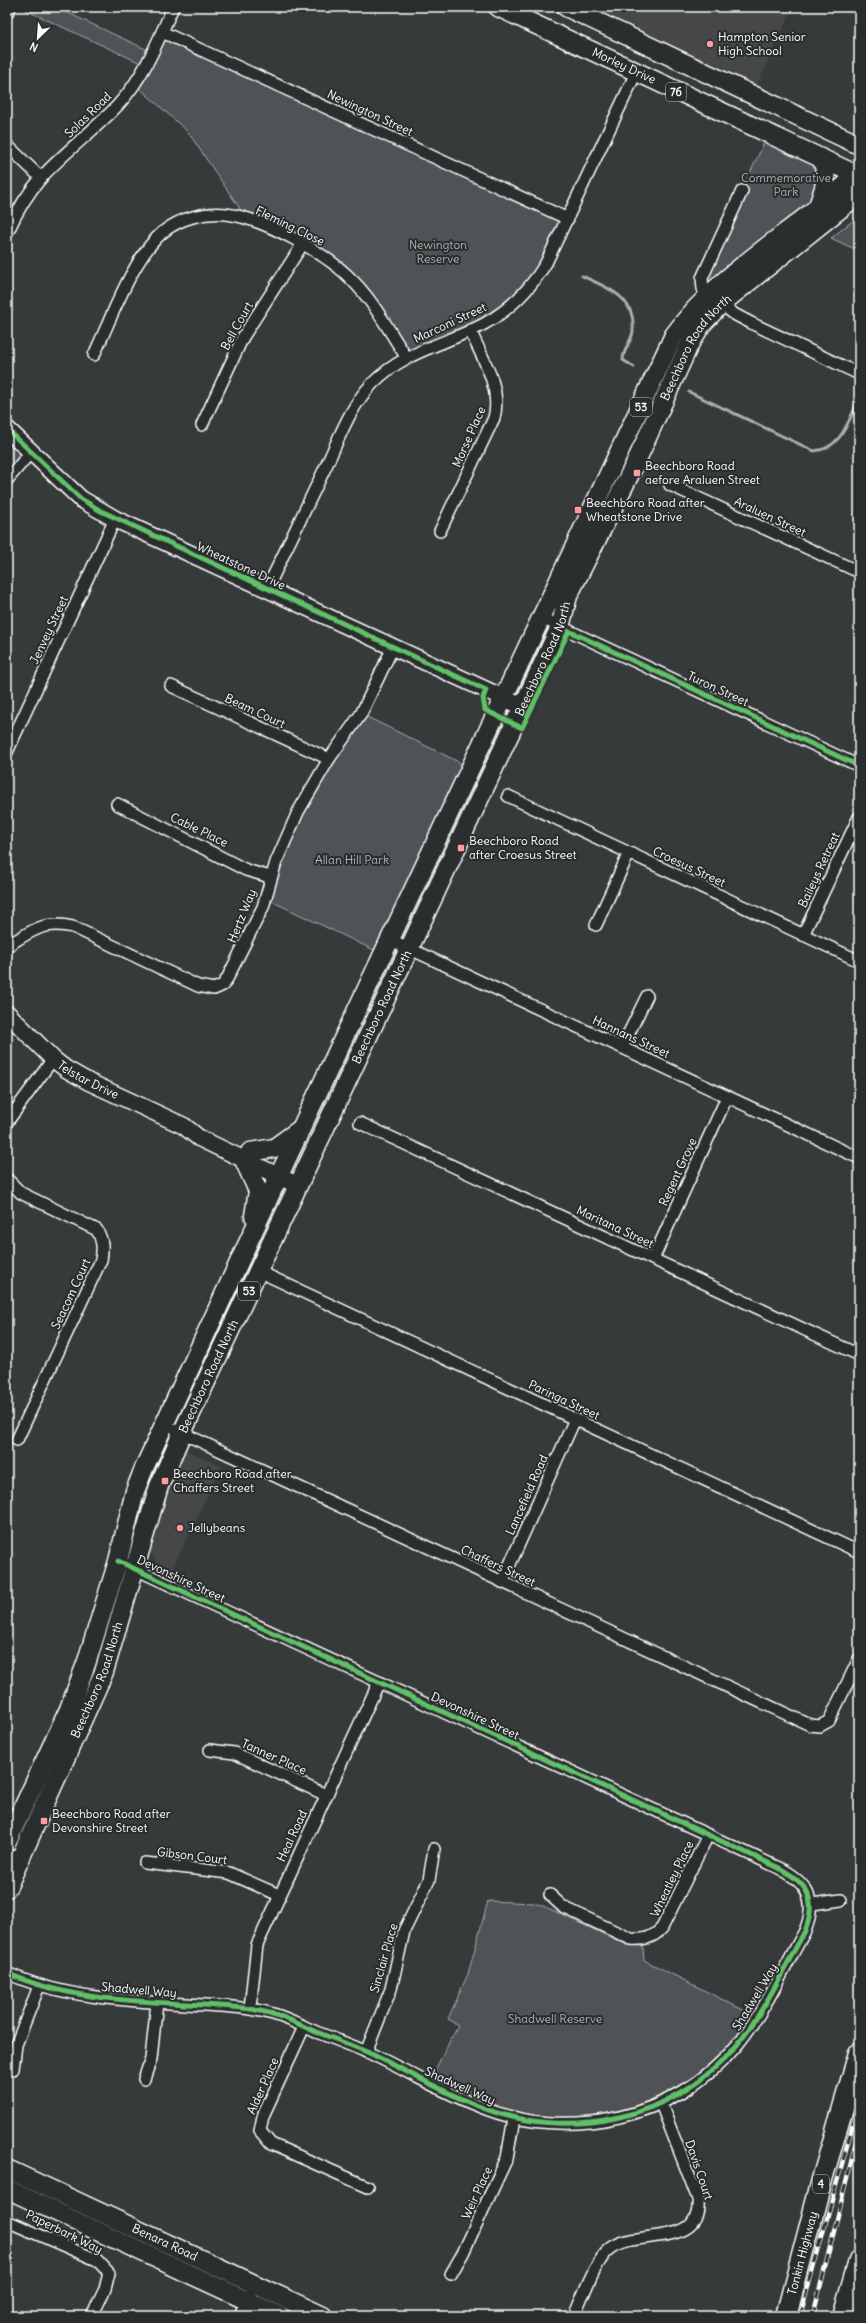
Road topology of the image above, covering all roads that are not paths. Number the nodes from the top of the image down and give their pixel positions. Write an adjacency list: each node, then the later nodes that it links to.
1 (10, 7): 5 (street)
2 (173, 7): 6 (street, Solas Road)
3 (498, 7): 7 (main road, Morley Drive / 76)
4 (566, 7): 9 (main road, 76)
5 (7, 13)
6 (162, 32): 12 (street, Solas Road); 16 (street, Newington Street)
7 (636, 73): 10 (main road, Morley Drive / 76); 16 (street, Marconi Street)
8 (7, 145): 12 (street)
9 (859, 145)
10 (822, 160): 11 (main road, Morley Drive / 76); 15 (main road)
11 (858, 174): 15 (main road, Beechboro Road North / 53)
12 (41, 178): 17 (street, Solas Road)
13 (742, 191): 19 (street)
14 (859, 194): 19 (main road, Beechboro Road North / 53)
15 (818, 207): 19 (main road, Beechboro Road North / 53)
16 (568, 219): 20 (street, Marconi Street)
17 (7, 233)
18 (302, 245): 21 (street, Fleming Close); 22 (street, Fleming Close); 24 (street, Bell Court)
19 (714, 299): 23 (street); 33 (main road, Beechboro Road North / 53); 34 (main road, Beechboro Road North / 53)
20 (470, 330): 22 (street, Marconi Street); 30 (street, Morse Place)
21 (94, 355)
22 (407, 358): 32 (street, Marconi Street)
23 (859, 374)
24 (202, 425)
25 (7, 429): 26 (street, Wheatstone Drive)
26 (31, 452): 27 (street); 29 (street, Wheatstone Drive)
27 (7, 480)
28 (670, 485): 31 (street, Araluen Street)
29 (116, 519): 32 (street, Wheatstone Drive); 39 (street, Jenvey Street)
30 (440, 530)
31 (859, 572)
32 (266, 589): 35 (street, Wheatstone Drive)
33 (542, 618): 34 (street, Turon Street); 37 (main road, Beechboro Road North / 53)
34 (560, 626): 38 (main road, Beechboro Road North / 53); 41 (street, Turon Street)
35 (393, 647): 37 (street, Wheatstone Drive); 40 (street, Hertz Way)
36 (171, 686): 40 (street, Beam Court)
37 (504, 698): 38 (street, Wheatstone Drive); 49 (main road, Beechboro Road North / 53)
38 (521, 706): 51 (main road, Beechboro Road North / 53)
39 (7, 752)
40 (329, 759): 46 (street, Hertz Way)
41 (859, 766)
42 (508, 796): 45 (street, Croesus Street)
43 (117, 804): 46 (street, Cable Place)
44 (859, 817): 48 (street, Baileys Retreat)
45 (629, 853): 47 (street); 48 (street, Croesus Street)
46 (270, 877): 50 (street, Hertz Way)
47 (596, 924)
48 (803, 935): 52 (street, Croesus Street)
49 (391, 940): 51 (street, Hannans Street); 60 (main road, Beechboro Road North / 53)
50 (7, 946)
51 (408, 948): 55 (street, Hannans Street); 65 (main road, Beechboro Road North / 53)
52 (859, 961)
53 (647, 996): 55 (street)
54 (7, 1014): 56 (street, Telstar Drive)
55 (622, 1048): 57 (street, Hannans Street)
56 (53, 1059): 58 (street); 61 (street, Telstar Drive)
57 (727, 1097): 62 (street, Hannans Street); 68 (street, Regent Grove)
58 (7, 1122)
59 (360, 1123): 68 (street, Maritana Street)
60 (302, 1128): 61 (main road); 63 (main road, Beechboro Road North / 53)
61 (247, 1156): 63 (street, Telstar Drive); 67 (main road)
62 (859, 1158)
63 (281, 1172): 65 (street, Telstar Drive); 67 (main road, Beechboro Road North / 53)
64 (7, 1179): 66 (street, Seacom Court)
65 (299, 1180): 69 (main road, Beechboro Road North / 53)
66 (11, 1190): 74 (street, Seacom Court)
67 (248, 1242): 72 (main road, Beechboro Road North / 53)
68 (653, 1259): 70 (street, Maritana Street)
69 (258, 1271): 71 (street, Paringa Street); 73 (main road, Beechboro Road North / 53)
70 (859, 1355)
71 (575, 1419): 75 (street, Paringa Street); 78 (street, Lancefield Road)
72 (165, 1425): 73 (street, Chaffers Street); 76 (main road, Beechboro Road North / 53)
73 (182, 1432): 77 (main road, Beechboro Road North / 53); 78 (street, Chaffers Street)
74 (17, 1440)
75 (859, 1552)
76 (118, 1561): 77 (street, Devonshire Street); 85 (main road, Beechboro Road North / 53)
77 (135, 1569): 80 (street, Devonshire Street); 83 (main road, Beechboro Road North / 53)
78 (502, 1582): 79 (street, Chaffers Street)
79 (859, 1659)
80 (379, 1682): 82 (street, Heal Road); 84 (street, Devonshire Street)
81 (210, 1750): 82 (street, Tanner Place)
82 (326, 1795): 91 (street, Heal Road)
83 (34, 1828): 86 (street); 90 (main road, Beechboro Road North / 53)
84 (708, 1835): 92 (street, Wheatley Place); 94 (street, Devonshire Street)
85 (7, 1842)
86 (7, 1847)
87 (434, 1850): 100 (street, Sinclair Place)
88 (7, 1852): 90 (street)
89 (145, 1863): 91 (street, Gibson Court)
90 (10, 1882)
91 (279, 1895): 98 (street, Heal Road)
92 (550, 1895)
93 (841, 1900): 94 (street)
94 (812, 1904): 104 (street, Shadwell Way)
95 (7, 1973): 96 (street, Shadwell Way)
96 (39, 1986): 97 (street, Shadwell Way); 102 (street)
97 (157, 2002): 98 (street, Shadwell Way); 103 (street)
98 (250, 2008): 99 (street, Shadwell Way)
99 (304, 2027): 100 (street, Shadwell Way); 107 (street, Alder Place)
100 (366, 2052): 105 (street, Shadwell Way)
101 (859, 2053): 121 (highway, Tonkin Highway / 4)
102 (13, 2069)
103 (144, 2079)
104 (661, 2104): 105 (street, Shadwell Way); 120 (street, Davis Court)
105 (514, 2118): 114 (street, Weir Place)
106 (7, 2169): 110 (main road, Benara Road)
107 (368, 2187)
108 (7, 2189): 109 (main road, Benara Road)
109 (15, 2194): 112 (main road, Benara Road)
110 (77, 2200): 112 (main road); 115 (main road, Benara Road)
111 (7, 2220): 117 (street, Paperbark Way)
112 (124, 2243): 116 (main road, Benara Road)
113 (859, 2261): 122 (highway)
114 (450, 2274)
115 (254, 2283): 116 (street); 119 (main road, Benara Road)
116 (243, 2308): 118 (main road, Benara Road)
117 (92, 2316)
118 (280, 2316)
119 (323, 2316)
120 (574, 2316)
121 (786, 2316)
122 (843, 2316)

